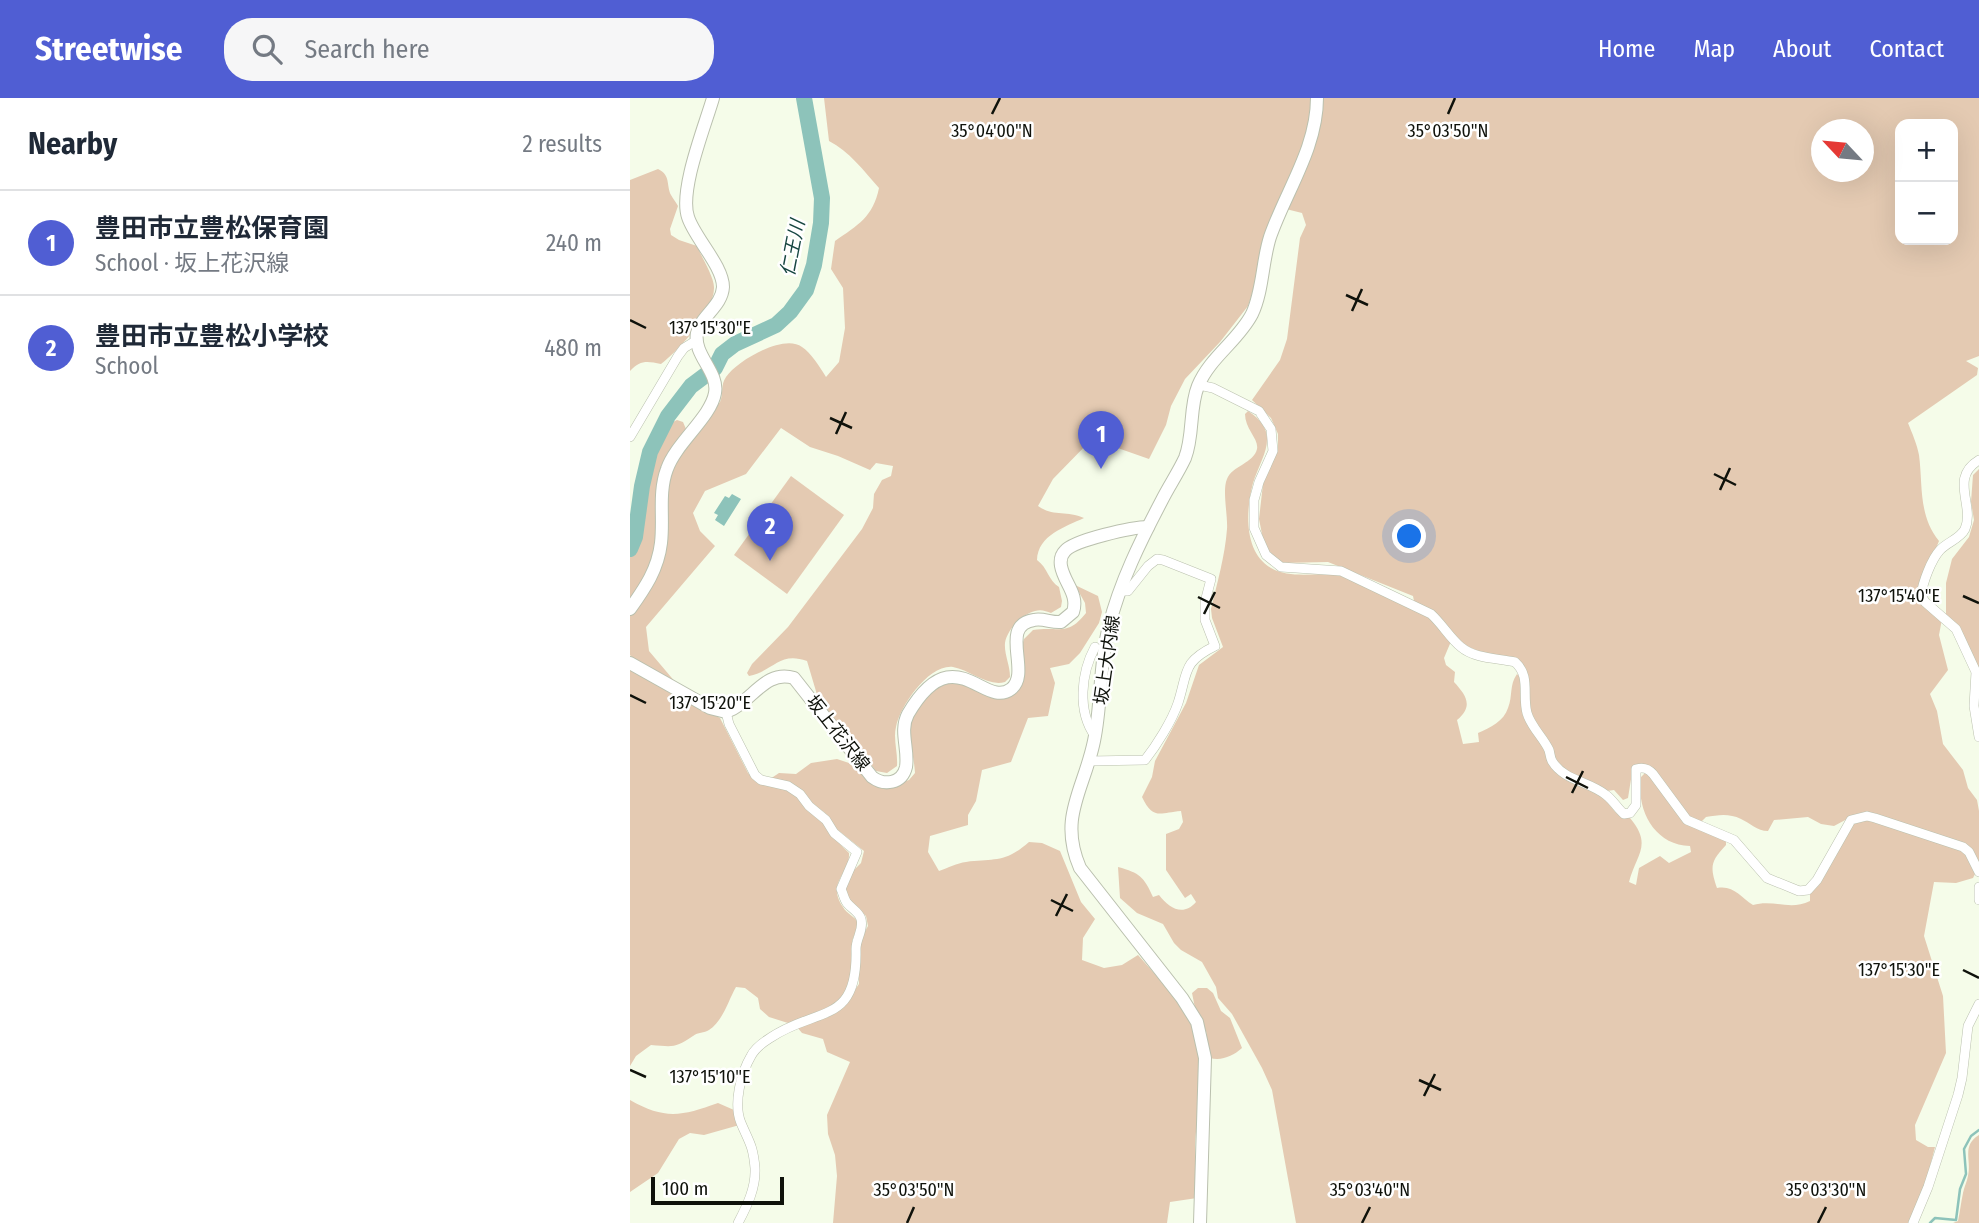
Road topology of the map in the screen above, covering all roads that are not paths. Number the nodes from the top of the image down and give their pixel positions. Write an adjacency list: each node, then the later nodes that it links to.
1 (713, 98): 3 (main road)
2 (1317, 98): 4 (main road, 坂上大内線)
3 (697, 343): 5 (street); 9 (main road)
4 (1199, 384): 7 (main road, 坂上大内線); 16 (street)
5 (630, 437)
6 (1979, 460): 14 (street)
7 (1148, 527): 8 (main road, 坂上大内線); 12 (main road, 坂上花沢線)
8 (1120, 591): 13 (main road, 坂上大内線); 15 (street)
9 (630, 609)
10 (1095, 647): 13 (street)
11 (630, 663): 12 (main road)
12 (726, 712): 20 (street)
13 (1095, 736): 15 (main road, 坂上大内線)
14 (1979, 737)
15 (1090, 761): 21 (main road, 坂上大内線)
16 (1979, 872)
17 (1979, 887): 18 (street)
18 (1979, 900)
19 (1979, 1004): 22 (street)
20 (738, 1223)
21 (1200, 1223)
22 (1913, 1223)

